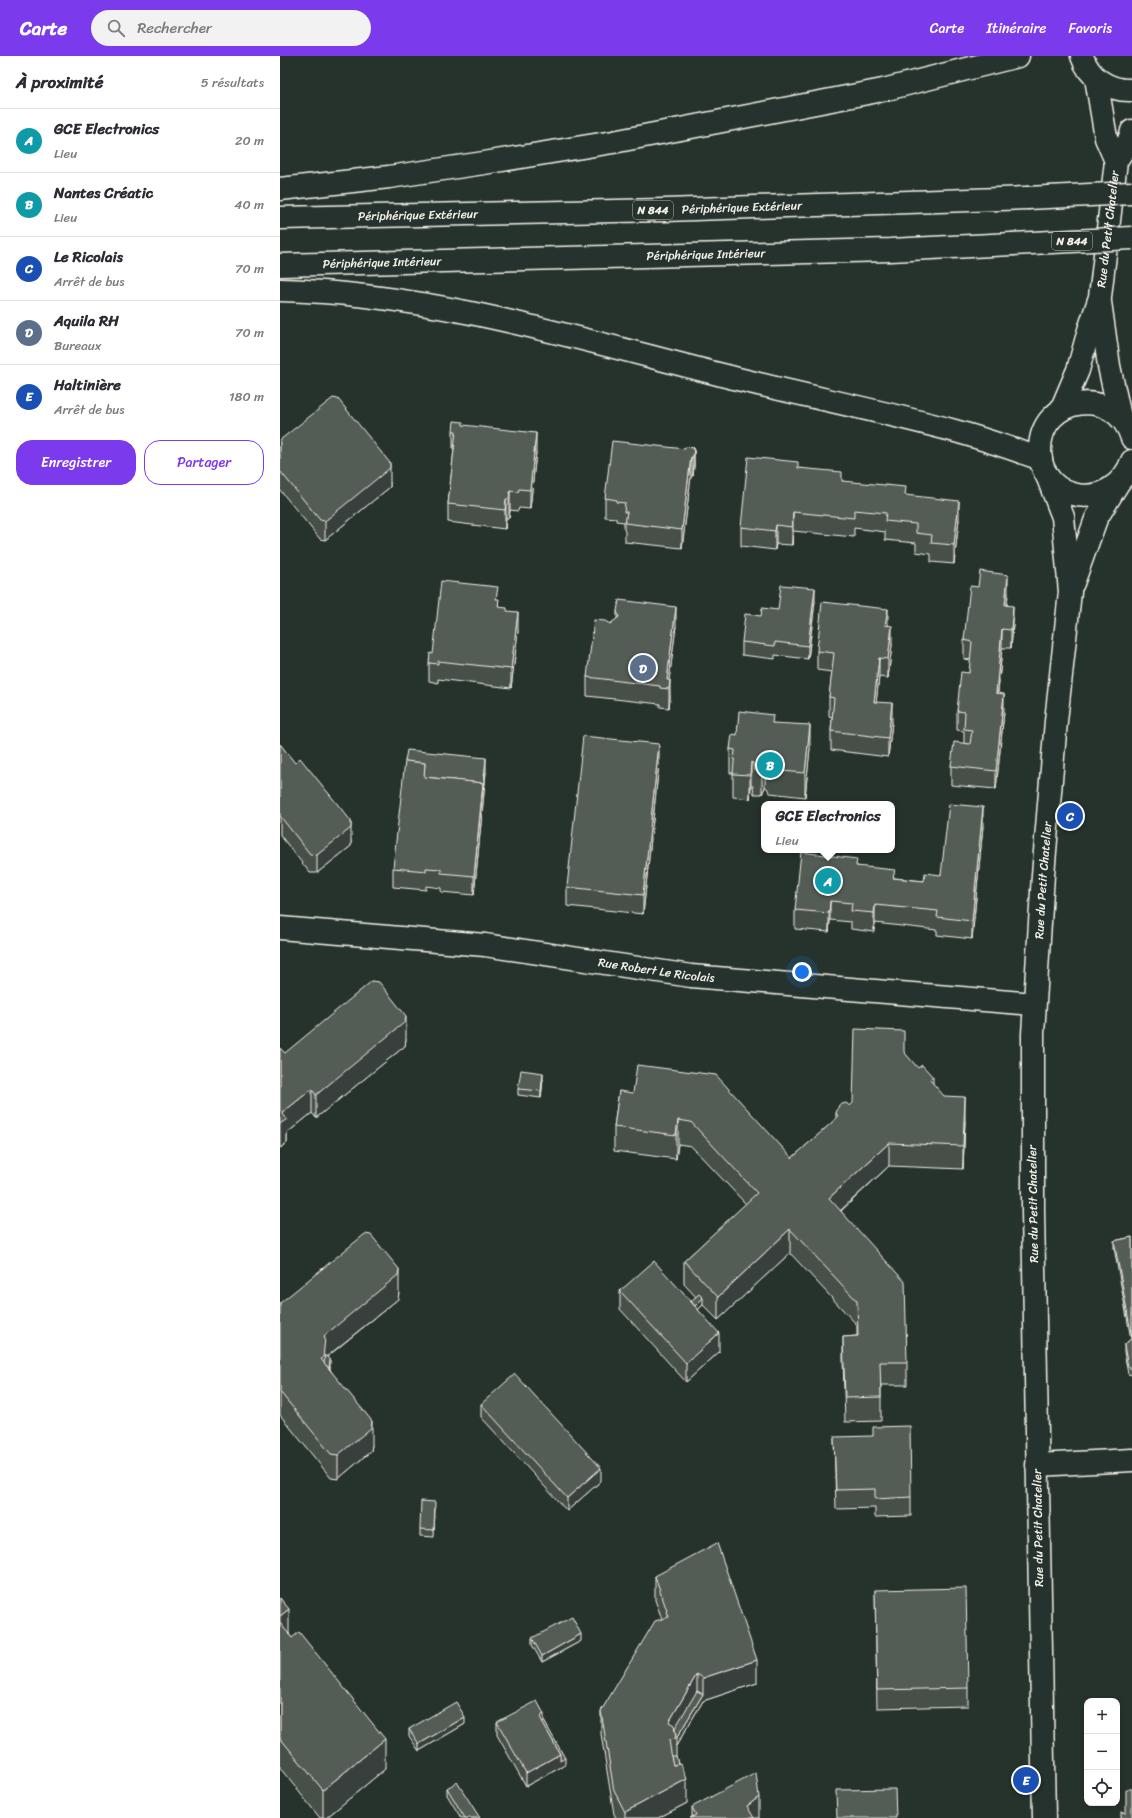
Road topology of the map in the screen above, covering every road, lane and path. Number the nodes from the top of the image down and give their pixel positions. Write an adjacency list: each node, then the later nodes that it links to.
1 (1018, 56): 7 (main road)
2 (1082, 56): 3 (main road)
3 (1096, 78): 4 (main road); 6 (main road, Rue du Petit Chatelier)
4 (1132, 90)
5 (1132, 131): 6 (main road, Rue du Petit Chatelier)
6 (1116, 161): 13 (main road, Rue du Petit Chatelier)
7 (280, 189)
8 (1132, 193): 9 (main road, Périphérique Extérieur / N 844, bridge)
9 (280, 218)
10 (1132, 238): 11 (main road, Périphérique Intérieur / N 844, bridge)
11 (280, 265)
12 (280, 290): 18 (main road)
13 (1100, 297): 14 (main road, Rue du Petit Chatelier); 15 (main road, Rue du Petit Chatelier)
14 (1061, 410): 15 (main road); 18 (main road)
15 (1120, 417): 16 (main road)
16 (1132, 438)
17 (1131, 464): 19 (main road, Rue du Petit Chatelier)
18 (1043, 466): 19 (main road); 20 (main road, Rue du Petit Chatelier)
19 (1117, 485): 20 (main road, Rue du Petit Chatelier)
20 (1070, 592): 22 (main road, Rue du Petit Chatelier)
21 (280, 928): 22 (main road, Rue Robert Le Ricolais)
22 (1034, 1004): 24 (main road, Rue du Petit Chatelier)
23 (1132, 1460): 24 (main road)
24 (1037, 1465): 25 (main road, Rue du Petit Chatelier)
25 (1044, 1818)

